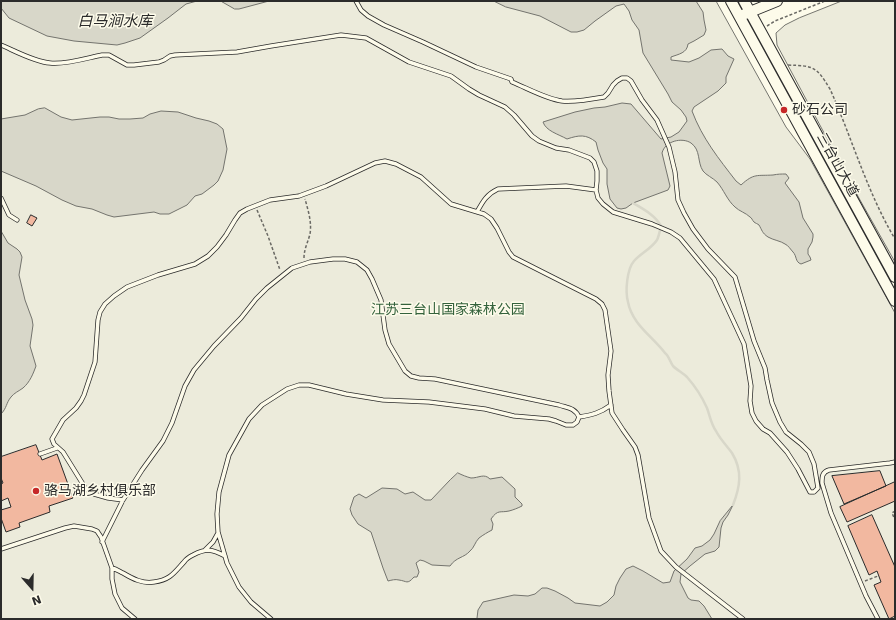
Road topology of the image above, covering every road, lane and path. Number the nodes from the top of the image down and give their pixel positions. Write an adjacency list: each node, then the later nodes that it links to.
1 (356, 1): 9 (lane)
2 (777, 1): 4 (main road)
3 (825, 1): 6 (path)
4 (748, 4): 5 (main road); 6 (main road, 三台山大道)
5 (735, 8): 19 (main road, 三台山大道)
6 (760, 30): 8 (main road, 三台山大道)
7 (1, 45): 9 (lane)
8 (779, 65): 15 (path); 18 (main road, 三台山大道)
9 (596, 190): 13 (lane)
10 (304, 194): 12 (lane); 13 (lane); 16 (path)
11 (1, 198): 14 (lane)
12 (255, 206): 17 (path); 22 (lane)
13 (477, 212): 20 (lane)
14 (17, 220)
15 (895, 239)
16 (304, 264): 17 (lane); 21 (lane)
17 (282, 276): 25 (lane)
18 (895, 277)
19 (895, 301)
20 (611, 405): 21 (lane); 38 (lane)
21 (579, 417): 28 (lane)
22 (57, 448): 23 (lane); 25 (lane)
23 (40, 454)
24 (895, 462): 35 (lane)
25 (123, 500): 29 (lane)
26 (895, 511): 27 (path)
27 (895, 520)
28 (218, 532): 31 (lane); 32 (lane)
29 (102, 542): 30 (lane); 33 (lane)
30 (1, 549)
31 (204, 550): 32 (lane); 33 (lane)
32 (225, 556): 37 (lane)
33 (112, 568): 36 (lane)
34 (878, 576): 35 (path)
35 (860, 584): 39 (lane)
36 (136, 619)
37 (271, 619)
38 (743, 619)
39 (878, 619)

